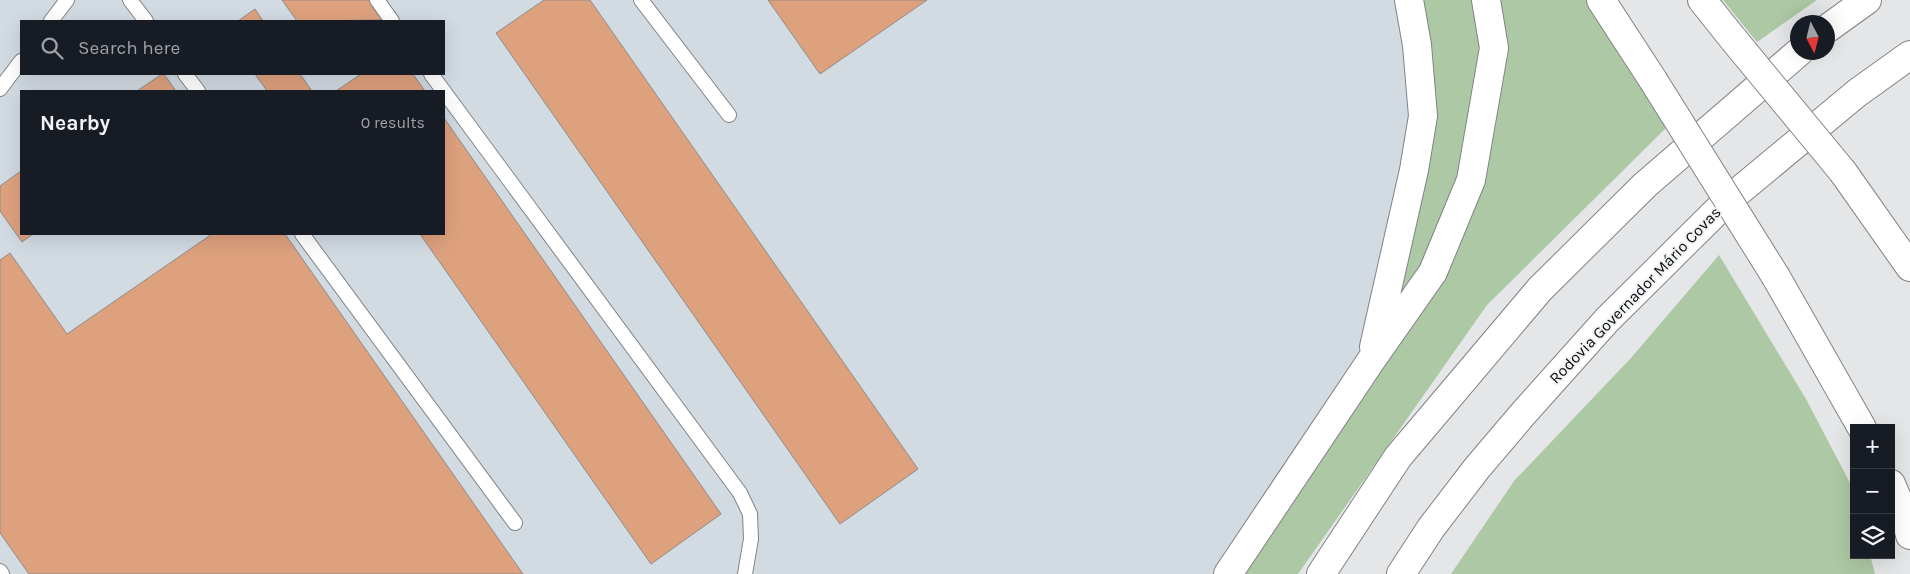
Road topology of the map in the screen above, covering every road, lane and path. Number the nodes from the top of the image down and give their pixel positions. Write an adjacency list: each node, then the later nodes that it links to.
1 (67, 0): 10 (lane)
2 (130, 0): 11 (lane)
3 (377, 0): 12 (lane)
4 (641, 0): 23 (lane)
5 (1409, 0): 26 (highway)
6 (1486, 0): 26 (highway)
7 (1601, 0): 27 (highway, bridge)
8 (1702, 0): 25 (highway, bridge)
9 (1867, 0): 13 (highway)
10 (52, 20)
11 (145, 20)
12 (391, 20)
13 (1835, 23)
14 (1910, 55): 34 (highway, Rodovia Governador Mário Covas)
15 (1790, 60): 33 (highway)
16 (20, 62): 19 (lane)
17 (186, 75): 20 (lane)
18 (432, 75): 21 (lane)
19 (0, 88)
20 (197, 90)
21 (443, 90)
22 (445, 93): 31 (lane)
23 (729, 115)
24 (303, 235): 29 (lane)
25 (1910, 267)
26 (1372, 359): 32 (highway)
27 (1860, 424)
28 (1895, 493): 30 (highway)
29 (515, 523)
30 (1910, 535)
31 (744, 574)
32 (1228, 574)
33 (1321, 574)
34 (1401, 574)

